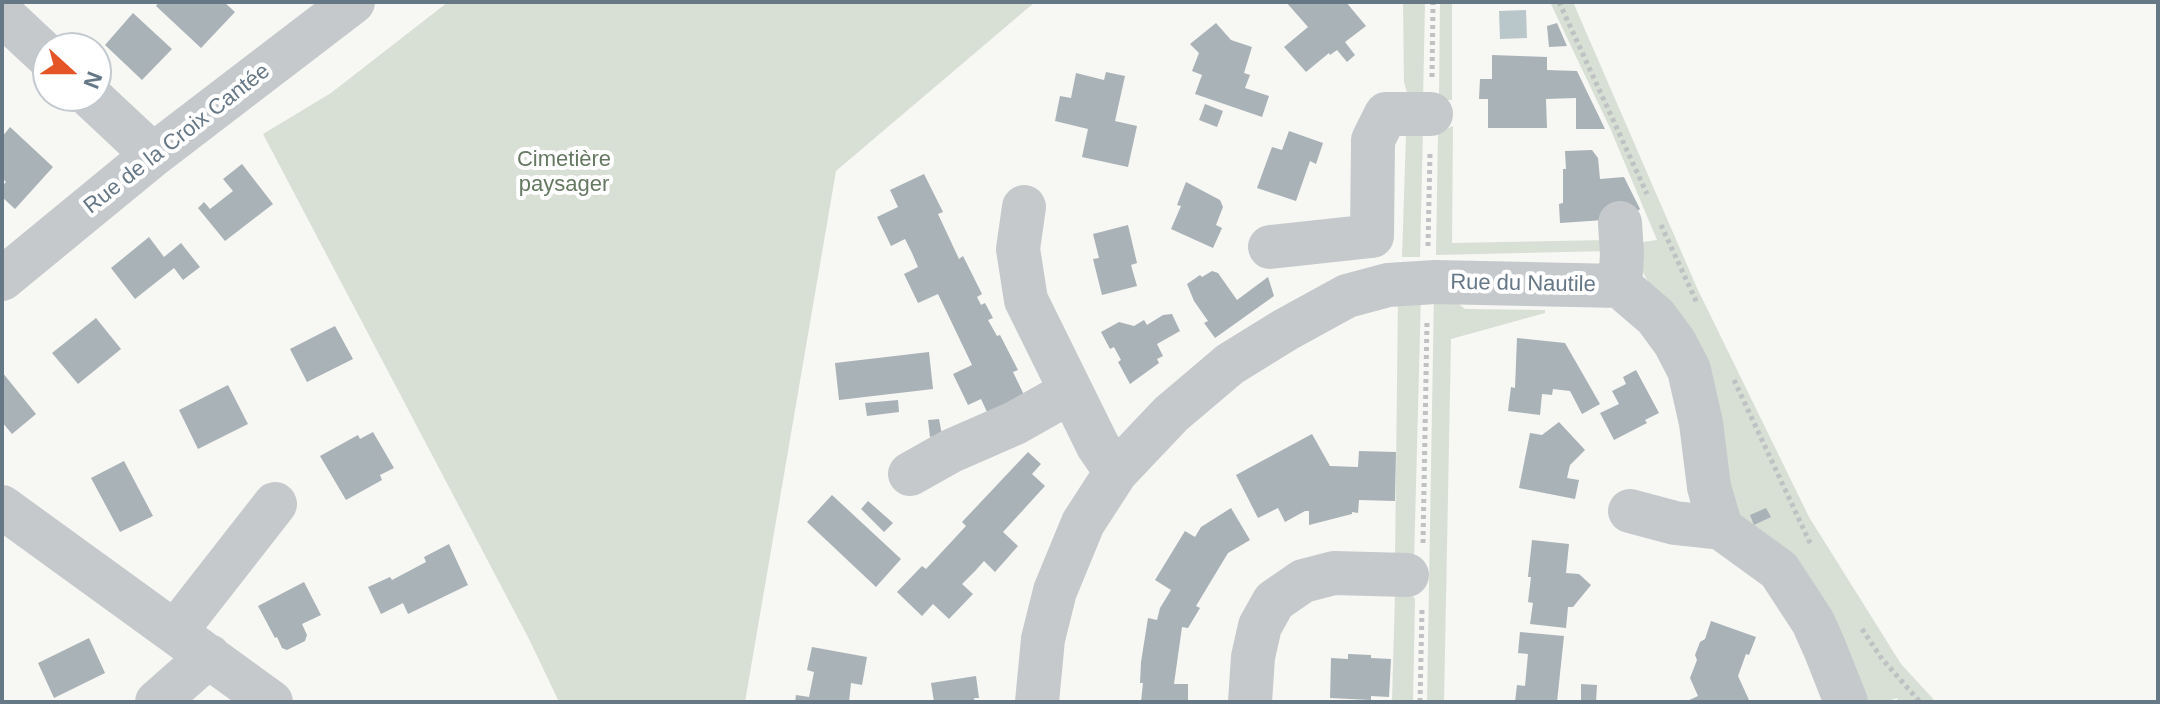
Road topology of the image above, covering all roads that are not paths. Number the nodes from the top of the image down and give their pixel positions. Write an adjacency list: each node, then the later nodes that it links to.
1 (353, 2): 6 (street, Rue de la Croix Cantée)
2 (2, 14): 3 (street)
3 (32, 42)
4 (107, 112): 6 (street)
5 (1431, 114): 9 (street)
6 (153, 155): 11 (street, Rue de la Croix Cantée)
7 (1024, 207): 14 (street)
8 (1620, 223): 12 (street)
9 (1337, 241): 10 (street); 13 (street)
10 (1270, 247)
11 (2, 279)
12 (1620, 286): 13 (street, Rue du Nautile); 20 (street, Rue du Nautile)
13 (1347, 296): 15 (street, Rue du Nautile)
14 (1070, 392): 15 (street); 16 (street)
15 (1116, 472): 25 (street, Rue du Nautile)
16 (910, 474)
17 (275, 504): 22 (street)
18 (2, 507): 22 (street)
19 (1630, 511): 20 (street)
20 (1721, 528): 27 (street)
21 (1417, 576): 26 (street)
22 (192, 644): 23 (street); 24 (street)
23 (157, 702)
24 (271, 702)
25 (1037, 702)
26 (1250, 702)
27 (1846, 702)

